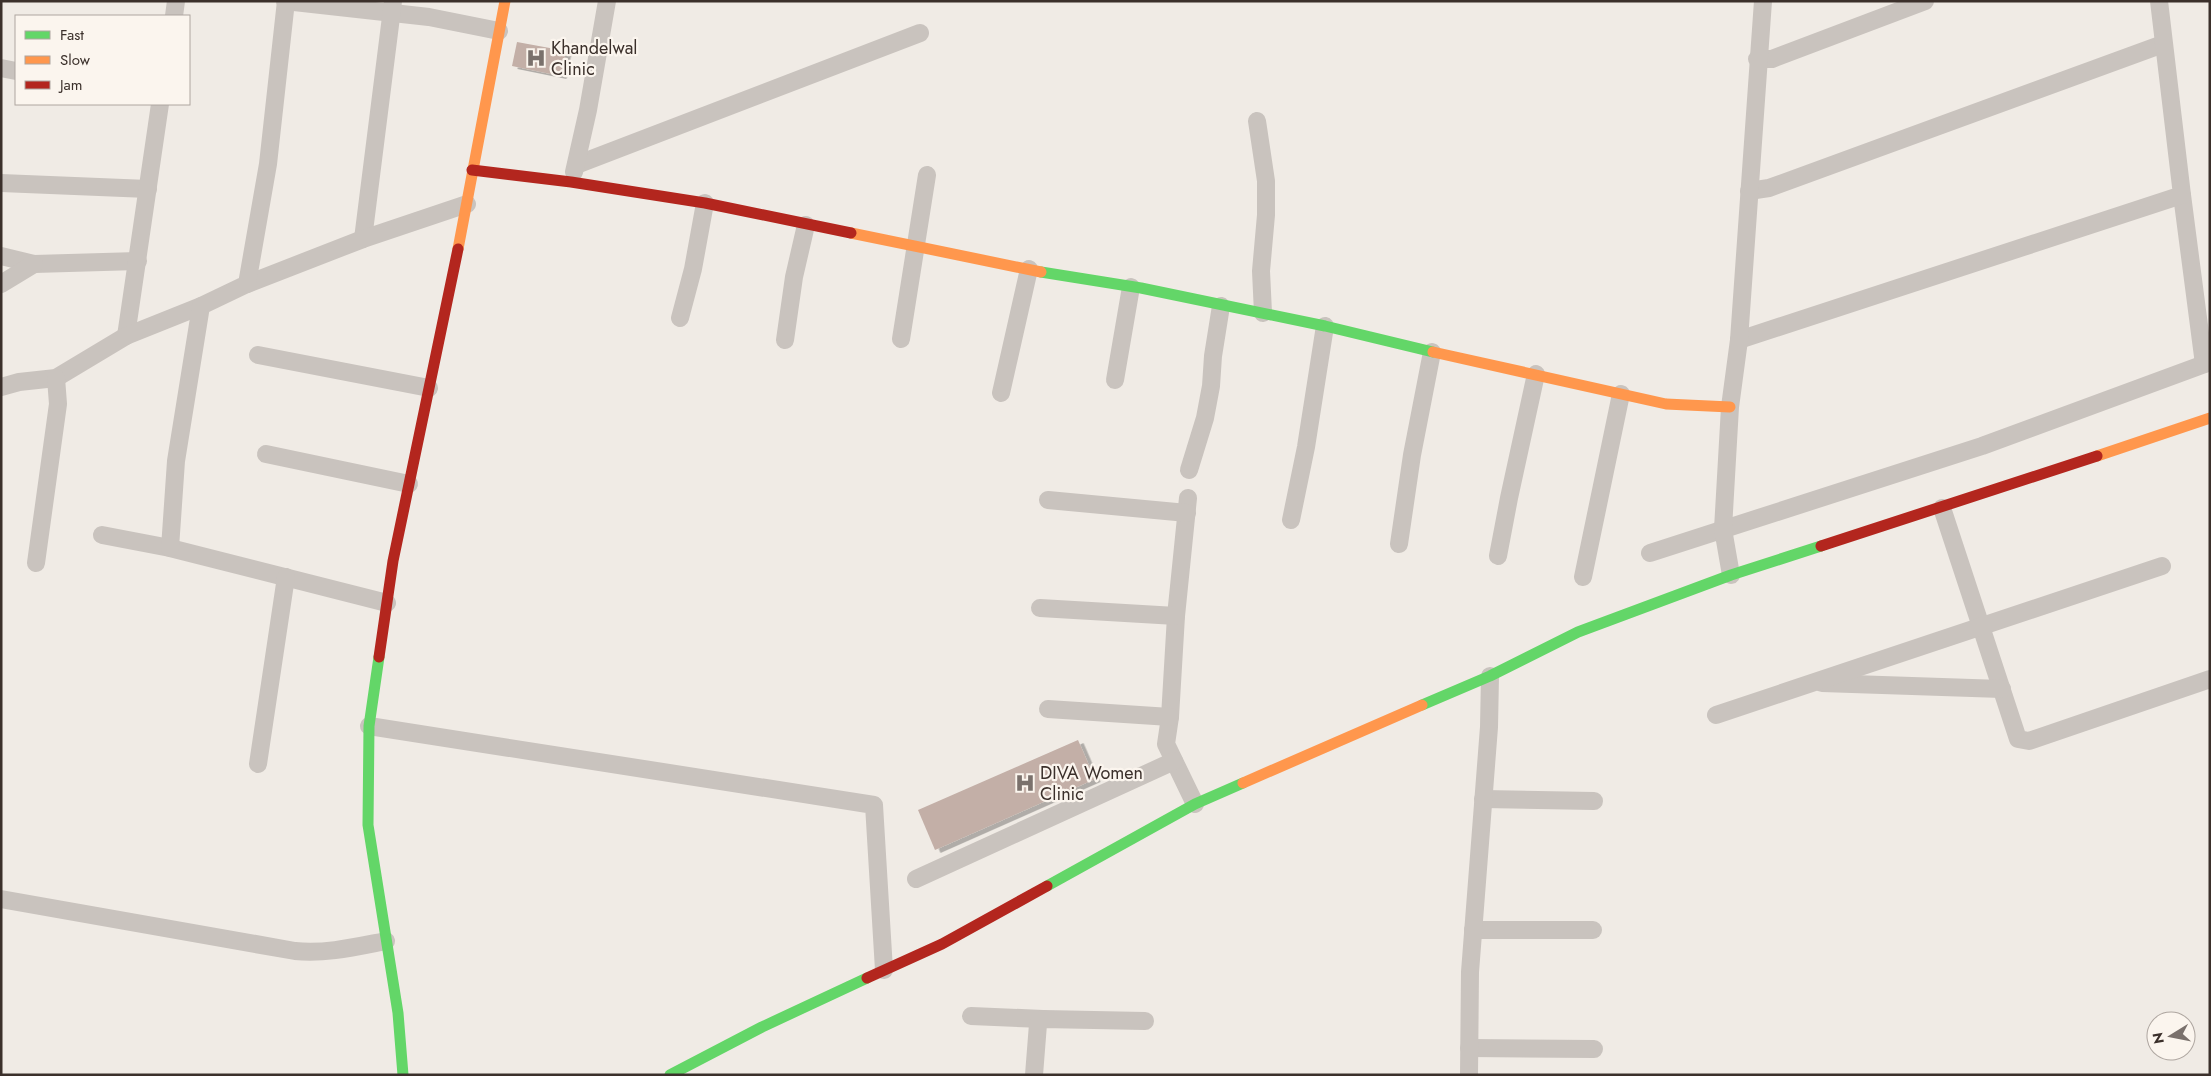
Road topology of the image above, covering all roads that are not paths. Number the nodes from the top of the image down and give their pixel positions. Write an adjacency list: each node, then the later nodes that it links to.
1 (176, 1): 9 (street)
2 (286, 1): 8 (street); 36 (street)
3 (505, 1): 10 (street)
4 (607, 1): 18 (street)
5 (1763, 1): 13 (street)
6 (1925, 1): 13 (street)
7 (2159, 1): 12 (street)
8 (392, 7): 10 (street); 29 (street)
9 (174, 15)
10 (499, 31): 19 (street)
11 (920, 34): 18 (street)
12 (2163, 44): 24 (street); 25 (street)
13 (1757, 59): 24 (street)
14 (1, 68): 15 (street)
15 (15, 71)
16 (160, 105): 23 (street)
17 (1257, 121): 40 (street)
18 (576, 165): 21 (street)
19 (472, 170): 21 (street); 27 (street)
20 (927, 176): 30 (street)
21 (572, 182): 26 (street)
22 (1, 183): 23 (street)
23 (148, 189): 32 (street)
24 (1749, 191): 46 (street)
25 (2182, 195): 46 (street); 49 (street)
26 (705, 203): 28 (street); 41 (street)
27 (467, 204): 29 (street); 54 (street)
28 (806, 225): 30 (street); 45 (street)
29 (363, 239): 36 (street)
30 (916, 246): 34 (street); 44 (street)
31 (1, 256): 33 (street)
32 (138, 261): 33 (street); 43 (street)
33 (34, 264): 35 (street)
34 (1029, 269): 37 (street); 55 (street)
35 (1, 284)
36 (247, 284): 38 (street)
37 (1131, 287): 39 (street); 52 (street)
38 (201, 306): 43 (street); 68 (street)
39 (1221, 306): 40 (street); 60 (street)
40 (1263, 313): 42 (street)
41 (680, 318)
42 (1324, 326): 47 (street); 64 (street)
43 (126, 336): 51 (street)
44 (901, 339)
45 (785, 340)
46 (1739, 340): 57 (street)
47 (1432, 352): 50 (street); 67 (street)
48 (258, 355): 54 (street)
49 (2207, 363): 65 (street)
50 (1536, 374): 56 (street); 70 (street)
51 (56, 378): 53 (street); 71 (street)
52 (1115, 380)
53 (1, 387)
54 (429, 388): 61 (street)
55 (1001, 393)
56 (1621, 394): 57 (street); 75 (street)
57 (1730, 407): 65 (street)
58 (2210, 418): 63 (street)
59 (266, 454): 61 (street)
60 (1189, 470)
61 (409, 484): 76 (street)
62 (1048, 500): 78 (street)
63 (1942, 508): 73 (street); 79 (street)
64 (1292, 520)
65 (1723, 529): 69 (street); 73 (street)
66 (102, 536): 68 (street)
67 (1398, 544)
68 (170, 548): 74 (street)
69 (1650, 553)
70 (1498, 556)
71 (36, 563)
72 (2162, 566): 79 (street)
73 (1731, 575): 80 (street)
74 (286, 577): 76 (street); 89 (street)
75 (1583, 577)
76 (387, 603): 87 (street)
77 (1040, 608): 78 (street)
78 (1176, 616): 86 (street)
79 (1982, 626): 82 (street); 83 (street)
80 (1490, 676): 90 (street); 92 (street)
81 (2210, 679): 83 (street)
82 (1812, 683): 83 (street); 85 (street)
83 (2002, 689)
84 (1048, 708): 86 (street)
85 (1716, 715)
86 (1170, 717): 88 (street)
87 (368, 726): 97 (street); 98 (street)
88 (1174, 761): 92 (street); 93 (street)
89 (258, 764)
90 (1482, 799): 91 (street); 95 (street)
91 (1594, 801)
92 (1196, 804): 98 (street)
93 (916, 879)
94 (1, 899): 97 (street)
95 (1473, 930): 96 (street); 102 (street)
96 (1593, 930)
97 (386, 941): 104 (street)
98 (884, 970): 105 (street)
99 (970, 1016): 100 (street)
100 (1043, 1019): 101 (street); 106 (street)
101 (1145, 1021)
102 (1469, 1048): 103 (street); 107 (street)
103 (1594, 1049)
104 (403, 1075)
105 (670, 1075)
106 (1034, 1075)
107 (1469, 1075)

